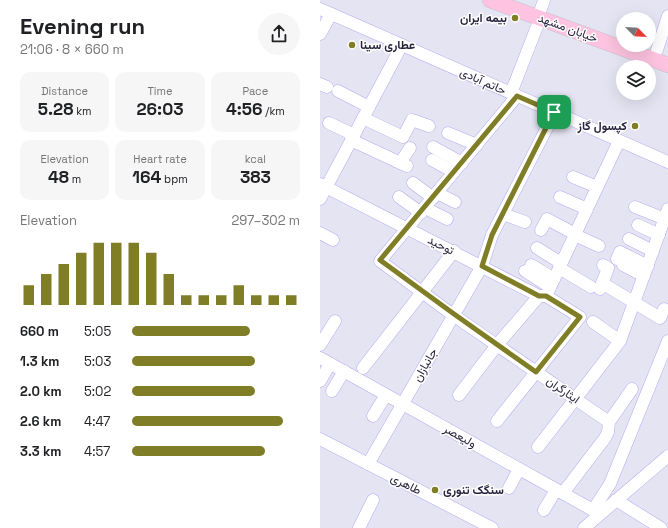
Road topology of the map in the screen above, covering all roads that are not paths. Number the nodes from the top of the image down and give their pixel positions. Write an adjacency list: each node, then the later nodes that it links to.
1 (324, 0): 4 (street)
2 (490, 0): 11 (main road, خیابان مشهد)
3 (517, 0): 5 (main road, خیابان مشهد)
4 (324, 10): 7 (street); 9 (street, حاتم آبادی)
5 (541, 11): 8 (main road, خیابان مشهد); 13 (street)
6 (668, 16): 10 (street)
7 (320, 34)
8 (616, 36)
9 (402, 45): 13 (street, حاتم آبادی); 14 (street)
10 (662, 52)
11 (668, 65)
12 (328, 87): 14 (street)
13 (514, 94): 15 (street, حاتم آبادی); 22 (street)
14 (369, 107): 16 (street)
15 (554, 112): 21 (street, حاتم آبادی); 40 (street, جانبازان)
16 (363, 118): 18 (street); 20 (street)
17 (329, 124): 20 (street)
18 (429, 126)
19 (448, 133): 22 (street)
20 (352, 138): 24 (street); 30 (street)
21 (619, 141): 26 (street, حاتم آبادی); 31 (street)
22 (477, 145): 27 (street)
23 (433, 147): 27 (street)
24 (410, 148)
25 (432, 160): 27 (street)
26 (668, 162)
27 (458, 167): 32 (street)
28 (573, 177): 31 (street)
29 (413, 183): 32 (street)
30 (323, 186): 35 (street); 45 (street, توحید)
31 (597, 187): 38 (street)
32 (435, 195): 36 (street); 39 (street)
33 (399, 197): 39 (street)
34 (560, 197): 38 (street)
35 (320, 199)
36 (455, 202)
37 (635, 208): 41 (street)
38 (587, 209): 48 (street)
39 (423, 210): 42 (street); 45 (street)
40 (503, 214): 43 (street); 58 (street, جانبازان)
41 (666, 214): 49 (street)
42 (447, 220)
43 (525, 222)
44 (638, 225): 49 (street)
45 (408, 228): 55 (street, توحید); 63 (street, ایثارگران)
46 (541, 230): 48 (street)
47 (320, 233): 51 (street)
48 (575, 234): 52 (street); 61 (street)
49 (659, 235): 54 (street)
50 (629, 239): 54 (street)
51 (333, 240)
52 (599, 246)
53 (537, 248): 61 (street)
54 (653, 251): 60 (street)
55 (454, 252): 58 (street, توحید); 63 (street)
56 (620, 262): 60 (street)
57 (603, 265): 62 (street)
58 (482, 266): 61 (street, توحید); 66 (street, جانبازان)
59 (528, 268): 61 (street)
60 (646, 271): 64 (street)
61 (551, 282): 62 (street); 72 (street); 76 (street)
62 (598, 286): 64 (street)
63 (422, 292): 66 (street, ایثارگران); 74 (street)
64 (635, 302): 65 (street); 69 (street)
65 (664, 310)
66 (454, 314): 72 (street, ایثارگران); 83 (street, جانبازان)
67 (335, 321): 71 (street)
68 (593, 322): 69 (street)
69 (620, 341): 82 (street)
70 (668, 341): 97 (street)
71 (320, 345)
72 (497, 345): 76 (street, ایثارگران); 80 (street)
73 (325, 361): 75 (street, ولیعصر); 77 (street)
74 (363, 368)
75 (344, 371): 79 (street); 81 (street, ولیعصر)
76 (536, 372): 82 (street, ایثارگران); 85 (street)
77 (320, 381)
78 (632, 389): 86 (street)
79 (332, 391)
80 (460, 394)
81 (386, 395): 83 (street, ولیعصر); 84 (street)
82 (576, 399): 86 (street, ایثارگران); 88 (street)
83 (402, 404): 90 (street, جانبازان); 91 (street, ولیعصر)
84 (373, 416)
85 (497, 421)
86 (609, 422): 93 (street)
87 (320, 439): 90 (street, طاهری)
88 (538, 447)
89 (667, 459): 95 (street)
90 (368, 464): 100 (street, طاهری)
91 (519, 469): 92 (street); 93 (street, ولیعصر)
92 (509, 488)
93 (559, 492): 96 (street); 97 (street, ولیعصر)
94 (373, 500): 99 (street)
95 (616, 500): 97 (street); 98 (street)
96 (544, 510)
97 (596, 512): 101 (street)
98 (656, 527)
99 (359, 528)
100 (492, 528)
101 (584, 528)

